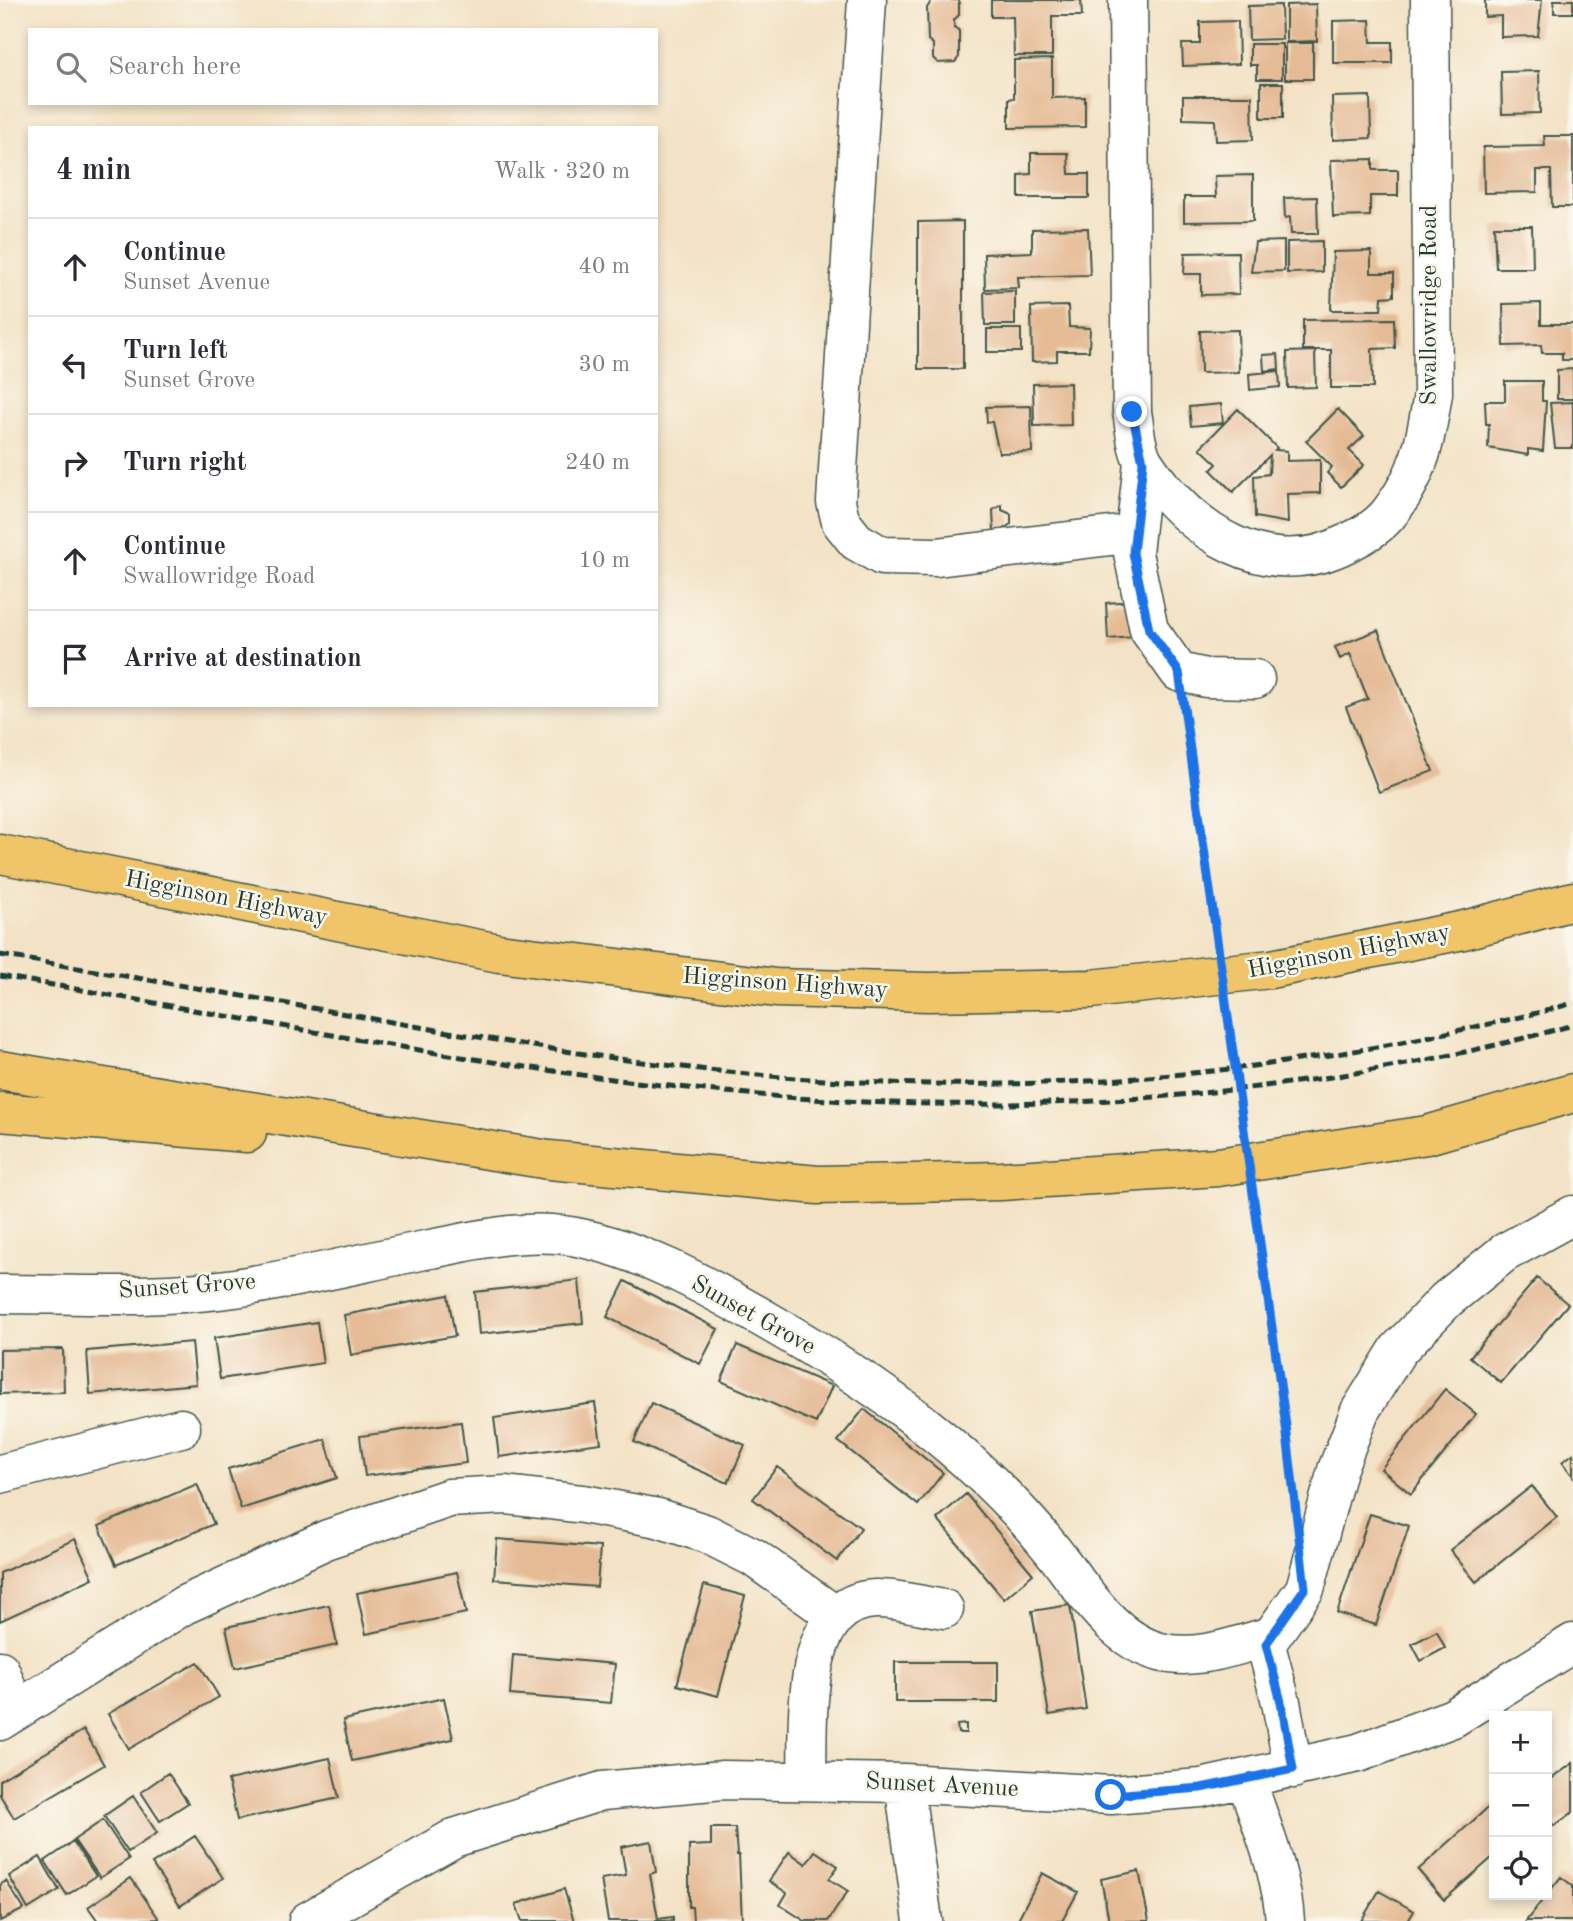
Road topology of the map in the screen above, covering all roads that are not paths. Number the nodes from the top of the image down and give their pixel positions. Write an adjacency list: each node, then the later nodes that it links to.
1 (867, 0): 5 (street)
2 (1128, 0): 4 (street, Swallowridge Road)
3 (1430, 0): 4 (street, Swallowridge Road)
4 (1143, 462): 5 (street)
5 (1135, 533): 6 (street)
6 (1255, 679)
7 (0, 854): 8 (highway, Higginson Highway)
8 (1573, 901)
9 (0, 1070): 12 (highway)
10 (1573, 1093): 12 (highway)
11 (0, 1112): 12 (highway)
12 (549, 1160)
13 (1573, 1215): 20 (street)
14 (0, 1294): 20 (street, Sunset Grove)
15 (181, 1428): 16 (street)
16 (0, 1474)
17 (944, 1609): 18 (street)
18 (836, 1615): 22 (street); 25 (street)
19 (1573, 1643): 23 (street, Sunset Avenue)
20 (1266, 1644): 23 (street)
21 (0, 1670): 22 (street)
22 (8, 1716)
23 (1293, 1769): 24 (street, Sunset Avenue)
24 (1246, 1779): 26 (street, Sunset Avenue); 29 (street)
25 (807, 1781): 26 (street, Sunset Avenue); 27 (street, Sunset Avenue)
26 (904, 1783): 28 (street)
27 (308, 1921)
28 (923, 1921)
29 (1285, 1921)

